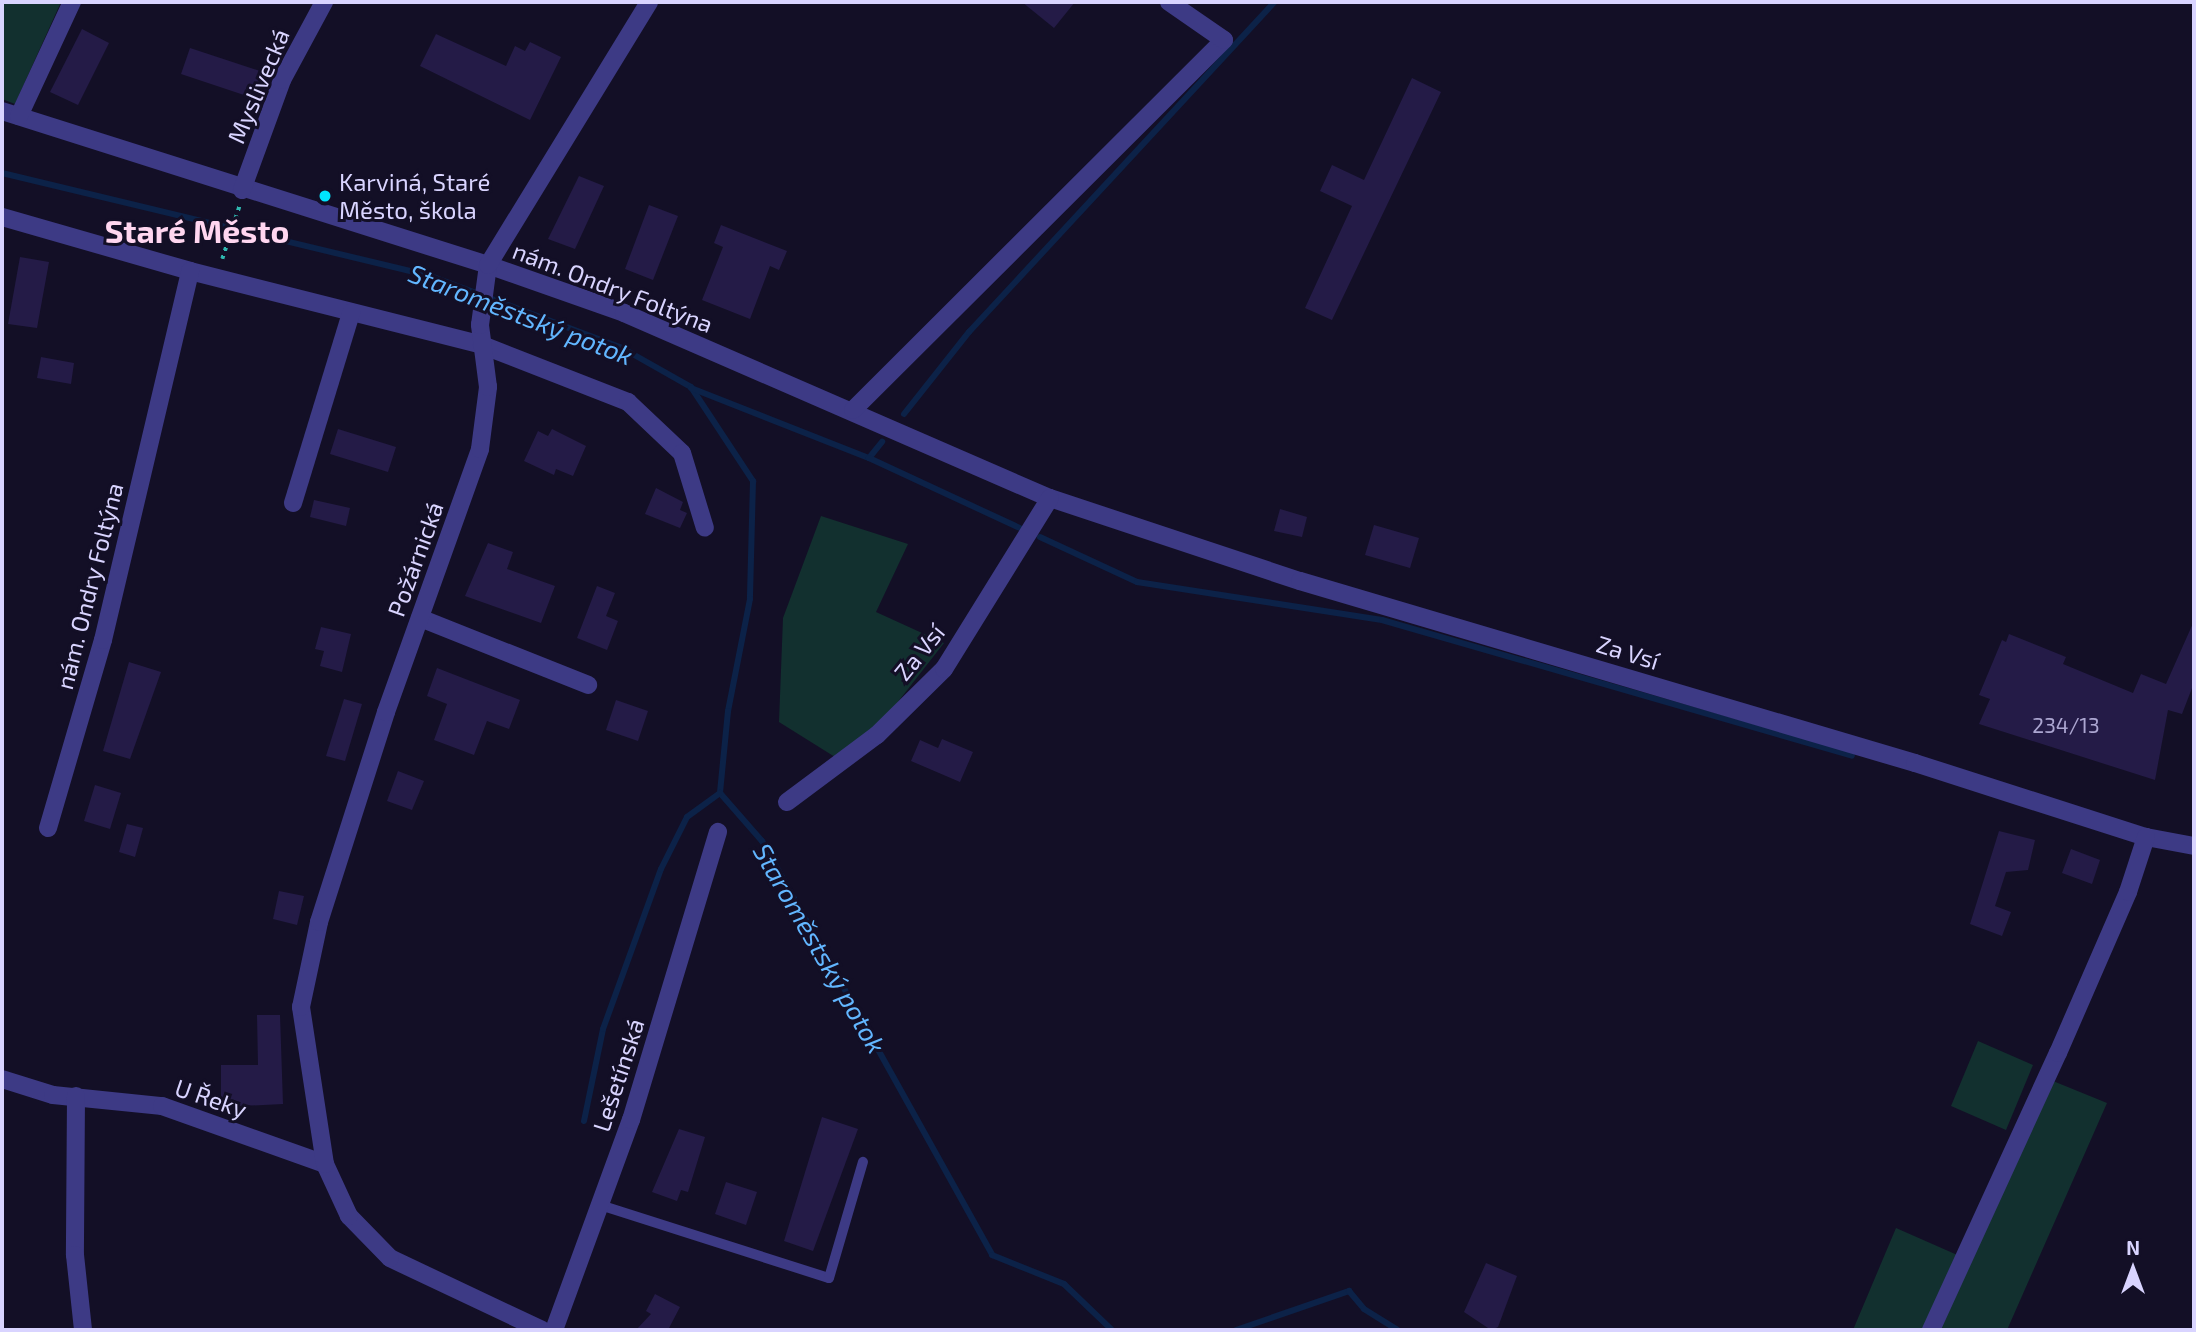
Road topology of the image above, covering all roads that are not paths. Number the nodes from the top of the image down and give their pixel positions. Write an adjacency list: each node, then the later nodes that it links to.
1 (72, 2): 5 (street)
2 (324, 2): 6 (street, Myslivecká)
3 (649, 2): 8 (street)
4 (1169, 2): 12 (street)
5 (10, 114): 6 (street, nám. Ondry Foltýna)
6 (242, 191): 8 (street, nám. Ondry Foltýna)
7 (2, 216): 9 (street)
8 (488, 265): 11 (street, Požárnická); 12 (street, nám. Ondry Foltýna)
9 (190, 271): 10 (street); 20 (street, nám. Ondry Foltýna)
10 (351, 313): 11 (street); 15 (street)
11 (482, 345): 16 (street); 17 (street, Požárnická)
12 (853, 410): 13 (street, nám. Ondry Foltýna)
13 (880, 423): 14 (street, Za Vsí)
14 (1050, 498): 19 (street, Za Vsí); 22 (street, Za Vsí)
15 (293, 503)
16 (705, 528)
17 (420, 618): 18 (street); 27 (street, Požárnická)
18 (588, 685)
19 (787, 802)
20 (48, 828)
21 (718, 832): 28 (street, Lešetínská)
22 (2146, 837): 23 (street, Za Vsí); 32 (street)
23 (2194, 846)
24 (2, 1079): 25 (street, U Řeky)
25 (76, 1096): 27 (street, U Řeky); 29 (street)
26 (863, 1162): 28 (lane)
27 (325, 1164): 30 (street)
28 (600, 1205): 31 (street, Lešetínská)
29 (83, 1330)
30 (542, 1330)
31 (554, 1330)
32 (1931, 1330)

